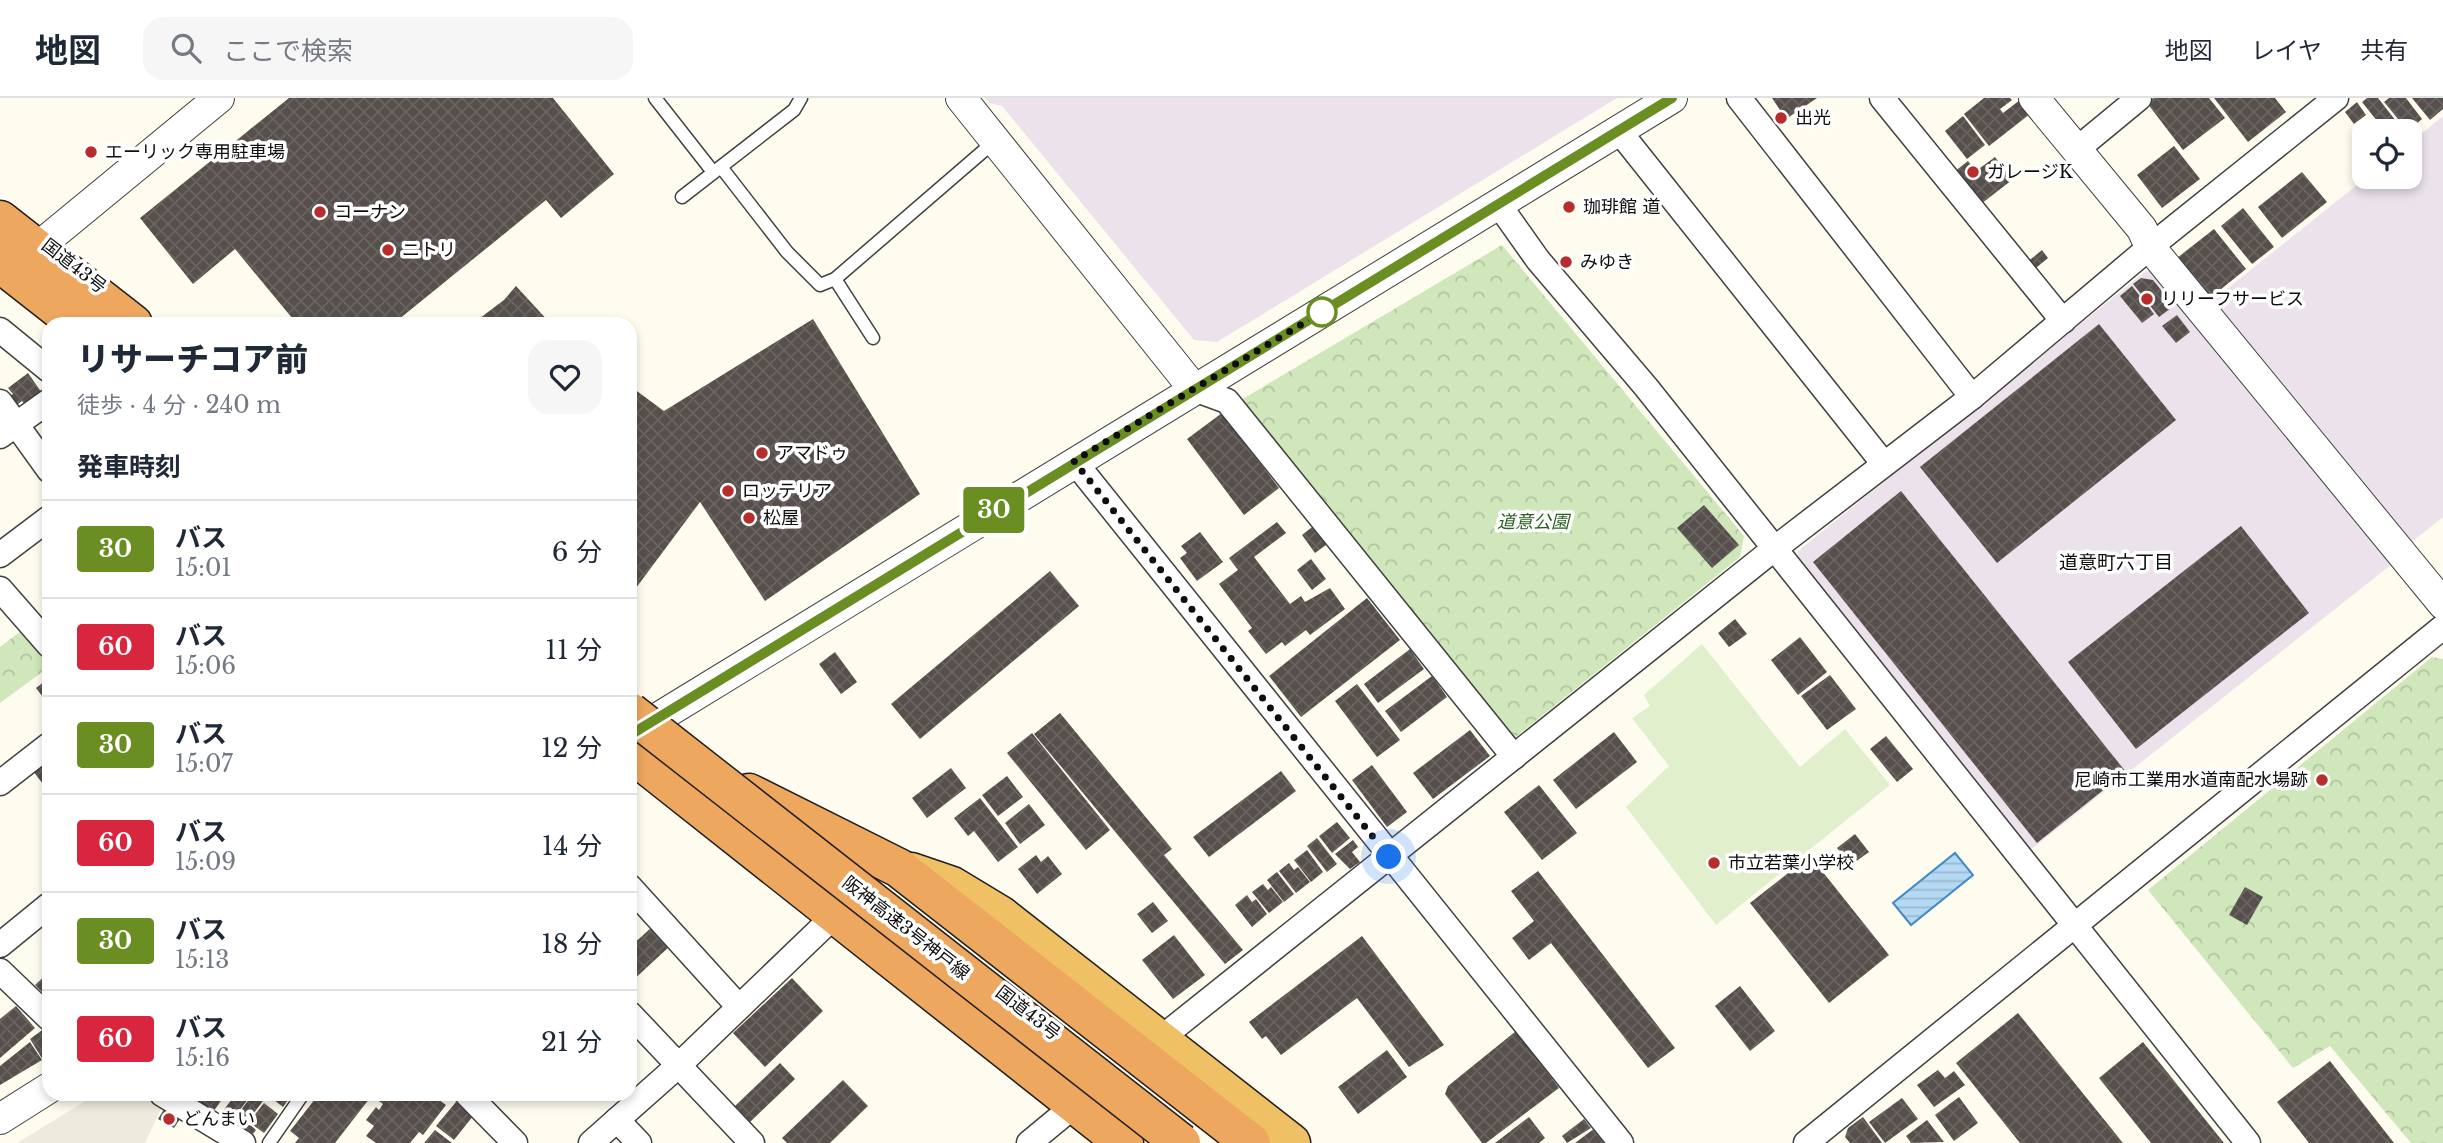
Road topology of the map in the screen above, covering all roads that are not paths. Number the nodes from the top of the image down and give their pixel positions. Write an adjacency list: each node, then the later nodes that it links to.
1 (219, 98): 19 (street)
2 (655, 98): 14 (lane)
3 (801, 98): 14 (lane)
4 (961, 98): 12 (street)
5 (1672, 98): 11 (street)
6 (1739, 98): 33 (street)
7 (1882, 98): 28 (street)
8 (2034, 98): 13 (street)
9 (2139, 98): 13 (street)
10 (2336, 98): 20 (street)
11 (1619, 131): 16 (street); 39 (street)
12 (996, 141): 23 (lane); 32 (street)
13 (2076, 150): 20 (street)
14 (717, 170): 15 (lane); 23 (lane)
15 (682, 197)
16 (1499, 205): 32 (street); 41 (street)
17 (0, 207): 19 (highway, 国道43号)
18 (0, 220): 26 (highway)
19 (44, 242): 27 (highway, 国道43号)
20 (2150, 247): 28 (street); 44 (street)
21 (0, 263): 25 (highway)
22 (0, 276): 24 (highway)
23 (835, 279): 30 (lane)
24 (53, 317)
25 (69, 317)
26 (124, 317)
27 (140, 317)
28 (2063, 321): 33 (street)
29 (0, 330): 31 (street)
30 (873, 338)
31 (42, 363)
32 (1194, 389): 37 (street); 52 (street)
33 (1972, 397): 39 (street)
34 (0, 402): 36 (street)
35 (42, 406): 36 (street)
36 (8, 430): 38 (street)
37 (1074, 461): 47 (street); 56 (street)
38 (42, 463)
39 (1884, 464): 41 (street)
40 (42, 524): 42 (street)
41 (1774, 549): 52 (street); 61 (street)
42 (0, 555)
43 (0, 589): 46 (street)
44 (2443, 604)
45 (2443, 627): 61 (street)
46 (42, 637)
47 (637, 715)
48 (637, 717): 55 (highway, 国道43号)
49 (637, 717): 87 (highway, 阪神高速3号神戸線, bridge)
50 (42, 751): 54 (street)
51 (637, 757): 86 (highway, 阪神高速3号神戸線)
52 (1514, 757): 56 (street)
53 (637, 771): 60 (highway)
54 (0, 783)
55 (749, 793): 57 (highway); 88 (highway, 国道43号)
56 (1389, 857): 67 (street); 77 (street)
57 (899, 868): 67 (highway); 89 (highway)
58 (637, 895): 64 (street)
59 (42, 911): 62 (street)
60 (829, 921): 64 (street); 73 (highway)
61 (2076, 926): 76 (street); 91 (street)
62 (0, 945)
63 (0, 971): 65 (street)
64 (739, 1007): 68 (street)
65 (42, 1011)
66 (637, 1021): 68 (street)
67 (1160, 1039): 90 (highway)
68 (678, 1065): 75 (street); 83 (street)
69 (42, 1092): 74 (street)
70 (174, 1101): 78 (street)
71 (298, 1101): 79 (lane)
72 (474, 1101): 80 (street)
73 (1069, 1110): 84 (street); 85 (highway)
74 (0, 1119)
75 (617, 1120): 81 (street); 82 (street)
76 (1814, 1141)
77 (1619, 1142)
78 (243, 1143)
79 (269, 1143)
80 (515, 1143)
81 (591, 1143)
82 (639, 1143)
83 (752, 1143)
84 (1029, 1143)
85 (1108, 1143)
86 (1124, 1143)
87 (1181, 1143)
88 (1197, 1143)
89 (1251, 1143)
90 (1291, 1143)
91 (2248, 1143)

